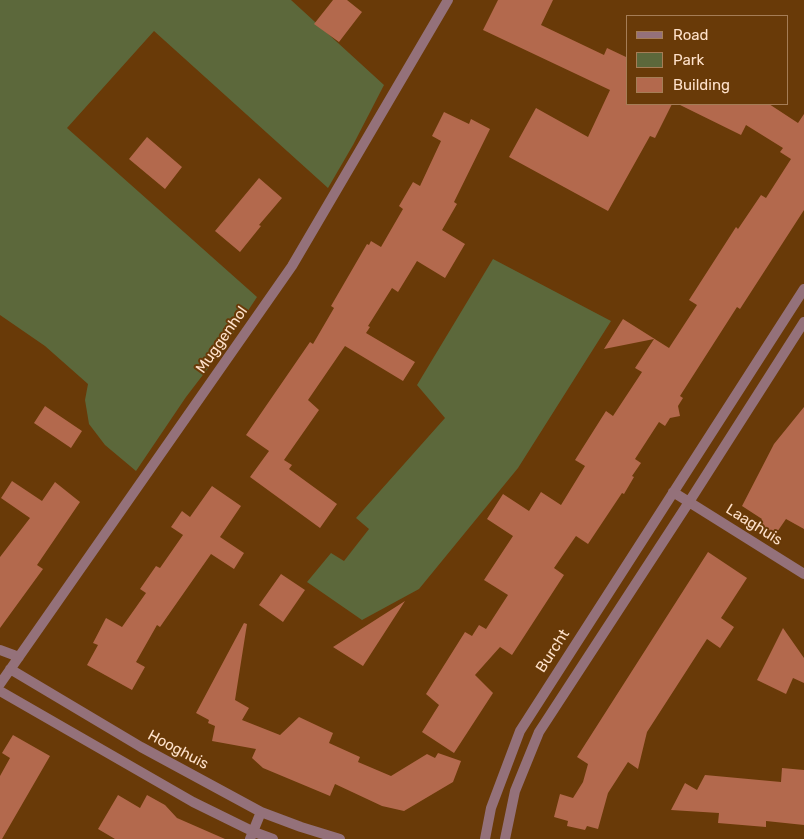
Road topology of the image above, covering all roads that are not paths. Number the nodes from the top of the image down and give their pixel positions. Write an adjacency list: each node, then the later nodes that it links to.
1 (448, 0): 8 (street, Muggenhol)
2 (804, 289): 4 (street, Burcht)
3 (804, 322): 5 (street)
4 (673, 492): 5 (street); 16 (street, Burcht)
5 (689, 502): 6 (street, Laaghuis); 17 (street)
6 (804, 574)
7 (0, 650): 8 (street)
8 (19, 657): 9 (street, Muggenhol)
9 (10, 670): 10 (street, Muggenhol); 12 (street, Hooghuis)
10 (0, 684)
11 (0, 691): 13 (street)
12 (261, 812): 13 (street); 15 (street, Hooghuis)
13 (252, 835): 14 (street)
14 (273, 839)
15 (340, 839)
16 (485, 839)
17 (505, 839)

